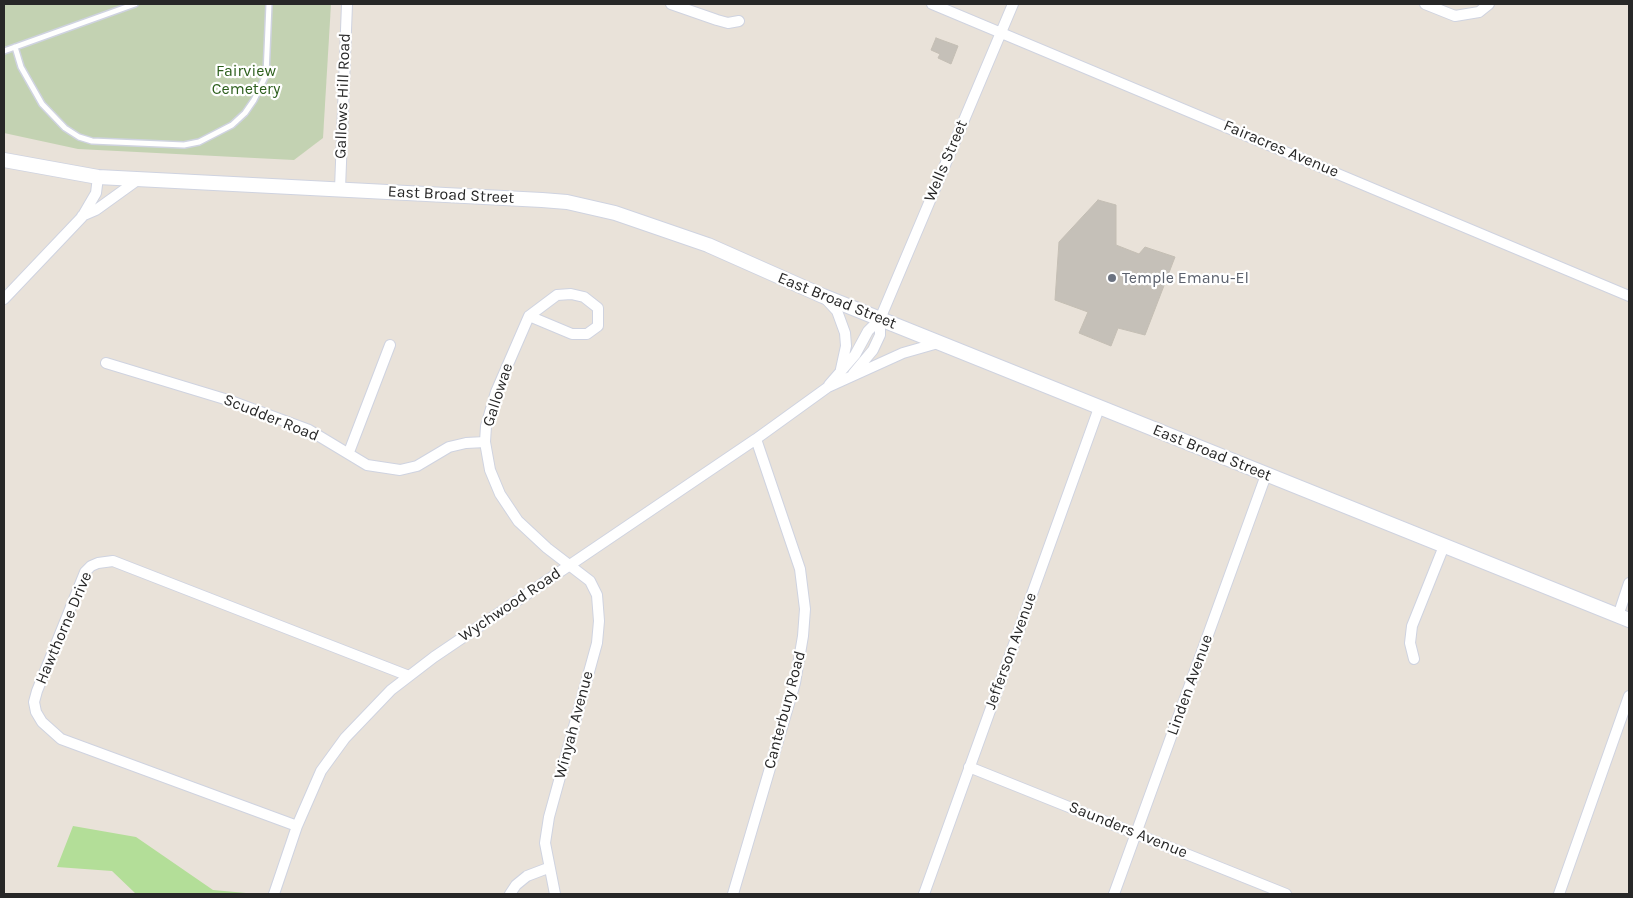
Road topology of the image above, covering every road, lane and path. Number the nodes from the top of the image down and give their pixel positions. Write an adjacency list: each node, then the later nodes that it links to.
1 (134, 4): 11 (lane)
2 (269, 4): 11 (lane)
3 (347, 4): 16 (street, Gallows Hill Road)
4 (671, 4): 9 (street)
5 (932, 4): 10 (street, Fairacres Avenue)
6 (1013, 4): 10 (street, Wells Street)
7 (1424, 4): 8 (street)
8 (1489, 4)
9 (739, 21)
10 (1001, 32): 19 (street, Fairacres Avenue); 22 (street, Wells Street)
11 (14, 47): 12 (lane)
12 (4, 51)
13 (4, 160): 14 (street, East Broad Street)
14 (98, 177): 15 (street, East Broad Street); 17 (street)
15 (138, 179): 16 (street, East Broad Street); 17 (street)
16 (340, 189): 18 (street, East Broad Street)
17 (82, 217): 20 (street)
18 (823, 296): 22 (street, East Broad Street); 26 (street, Wychwood Road)
19 (1629, 296)
20 (4, 299)
21 (529, 316): 21 (street, Gallowae); 31 (street, Gallowae)
22 (880, 319): 23 (street, East Broad Street); 26 (street, Wychwood Road); 27 (street, Wychwood Road)
23 (938, 343): 27 (street, Wychwood Road); 29 (street, East Broad Street)
24 (390, 345): 32 (street)
25 (106, 363): 32 (street, Scudder Road)
26 (841, 370): 28 (street, Wychwood Road)
27 (848, 379): 28 (street, Wychwood Road)
28 (828, 386): 30 (street, Wychwood Road)
29 (1099, 408): 33 (street, East Broad Street); 41 (street, Jefferson Avenue)
30 (756, 439): 35 (street, Wychwood Road); 48 (street, Canterbury Road)
31 (485, 442): 32 (street, Scudder Road); 35 (street, Gallowae)
32 (349, 452)
33 (1266, 475): 34 (street, East Broad Street); 43 (street, Linden Avenue)
34 (1444, 546): 37 (street, East Broad Street); 38 (street)
35 (570, 564): 39 (street, Wychwood Road); 44 (street, Winyah Avenue)
36 (1629, 583): 37 (street)
37 (1624, 618)
38 (1414, 660)
39 (409, 676): 42 (street, Wychwood Road); 42 (street, Hawthorne Drive)
40 (1629, 696): 52 (street)
41 (969, 767): 43 (street, Saunders Avenue); 49 (street, Jefferson Avenue)
42 (297, 826): 45 (street, Wychwood Road)
43 (1136, 833): 50 (street, Linden Avenue); 51 (street, Saunders Avenue)
44 (548, 868): 46 (street); 47 (street, Winyah Avenue)
45 (274, 894)
46 (510, 894)
47 (555, 894)
48 (733, 894)
49 (924, 894)
50 (1114, 894)
51 (1286, 894)
52 (1559, 894)

